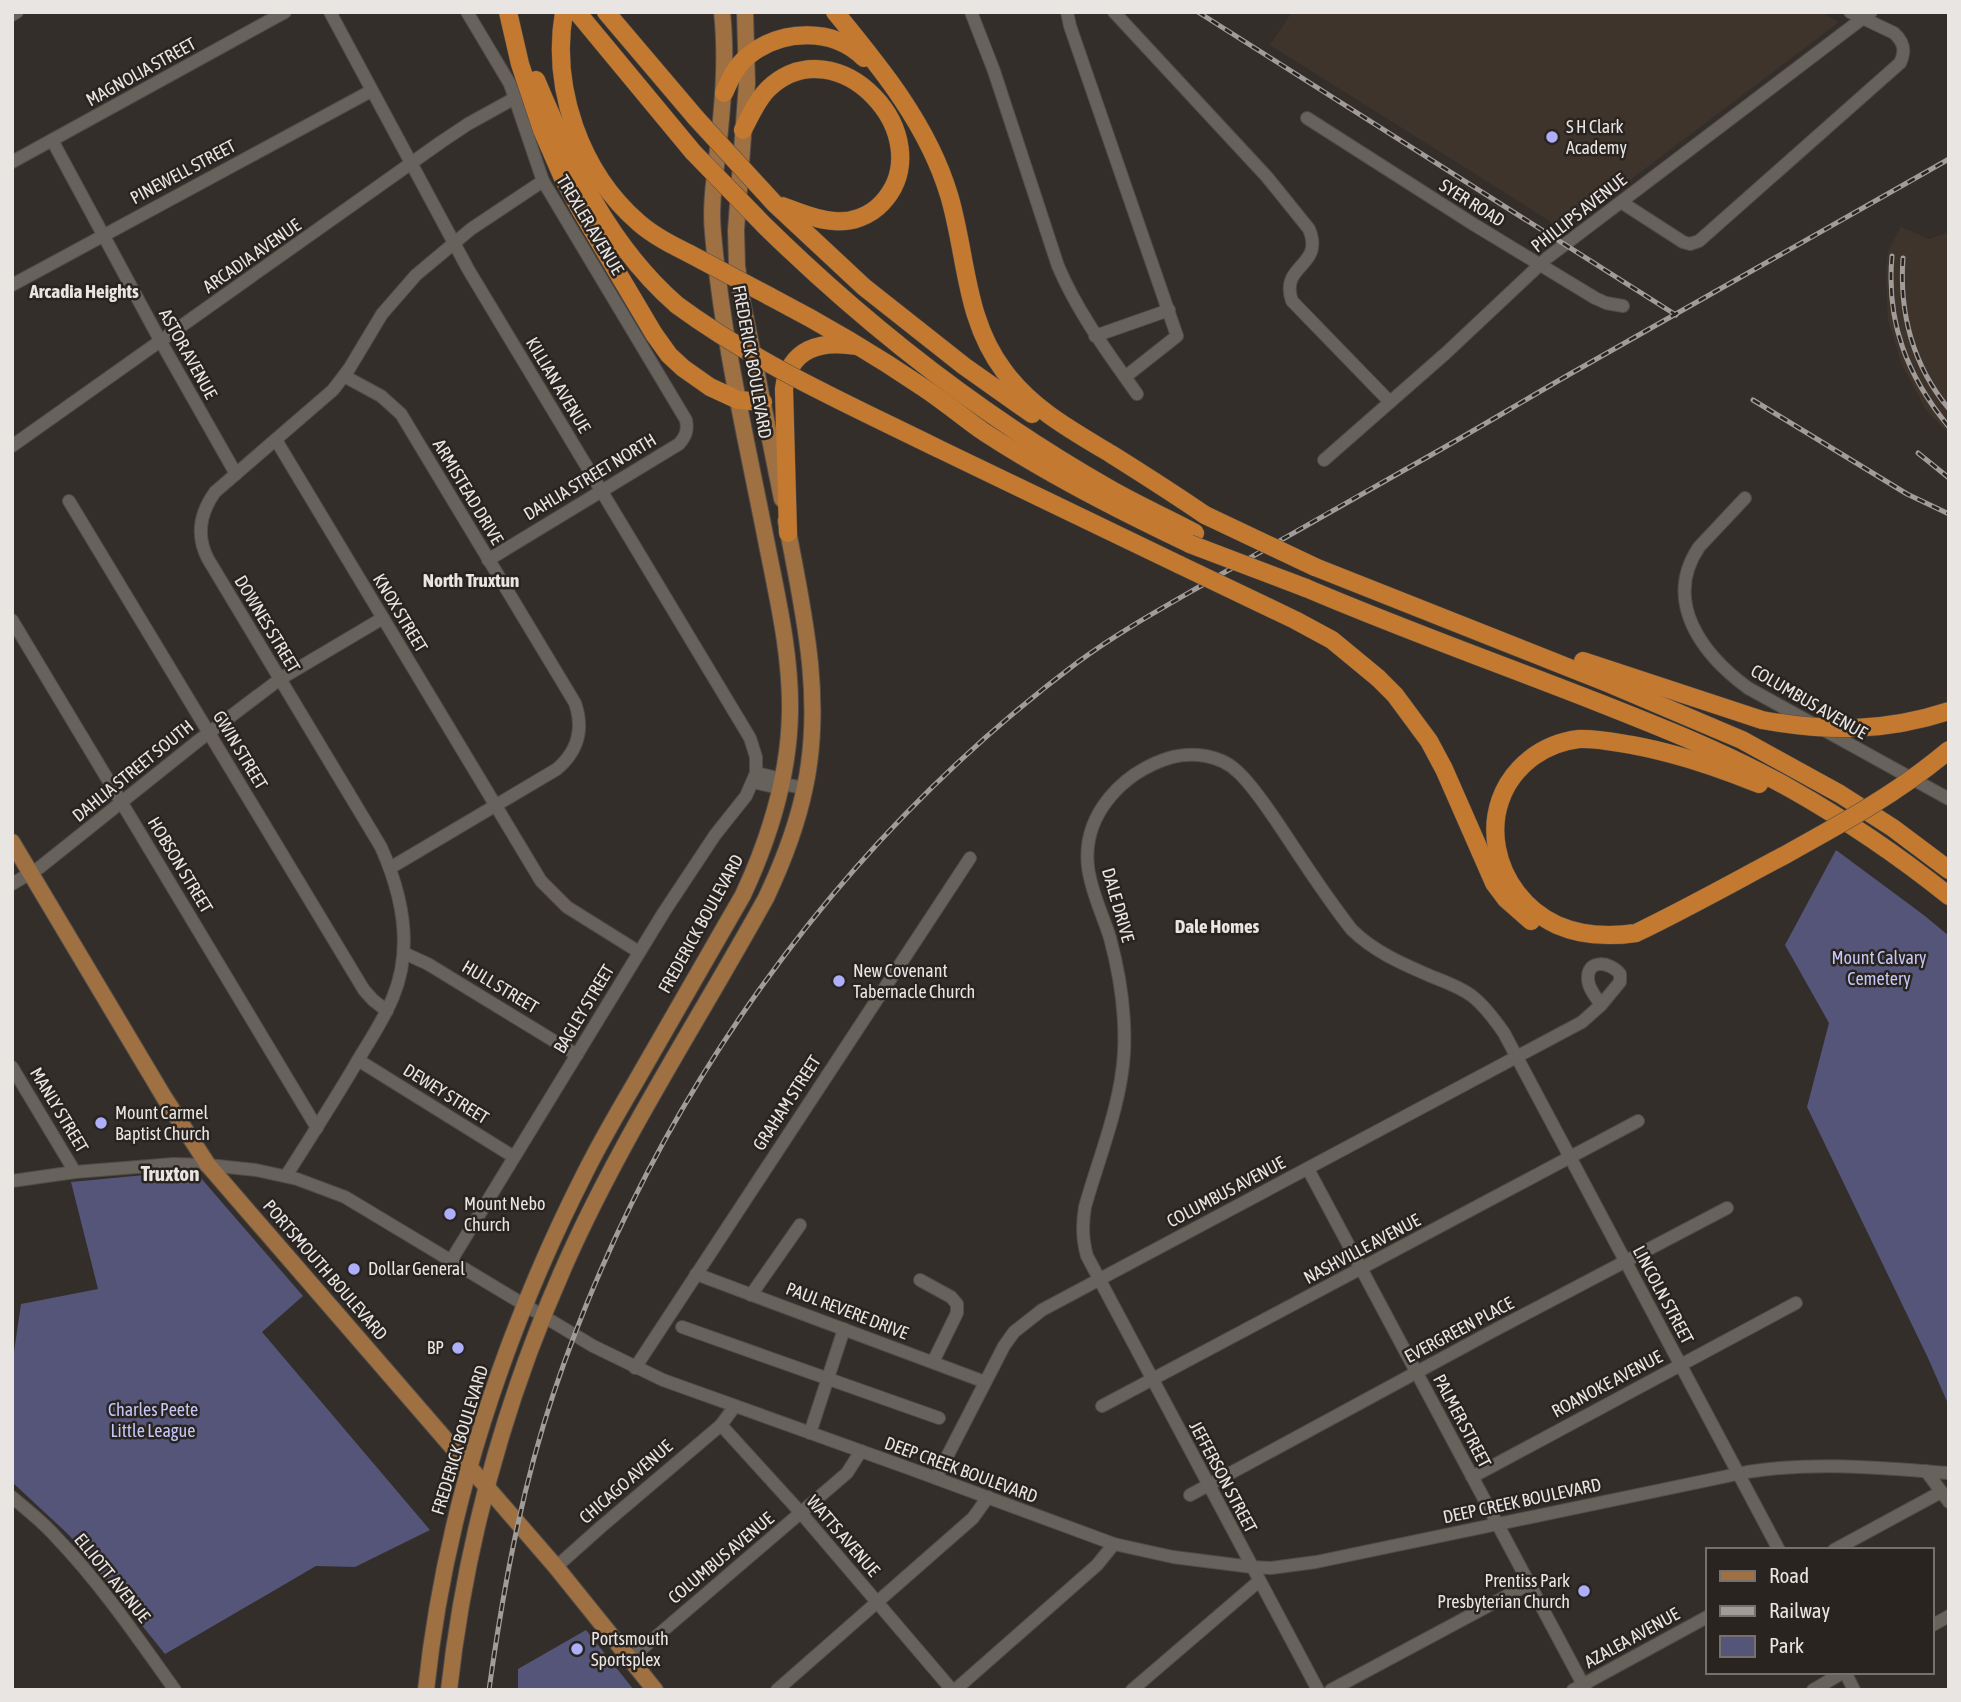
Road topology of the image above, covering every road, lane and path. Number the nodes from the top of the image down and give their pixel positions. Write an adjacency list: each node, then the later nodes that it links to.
1 (285, 12): 23 (street, MAGNOLIA STREET)
2 (330, 12): 18 (street, KILLIAN AVENUE)
3 (467, 12): 20 (street, TREXLER AVENUE)
4 (508, 12): 41 (highway); 78 (highway, bridge)
5 (564, 12): 37 (highway, bridge)
6 (577, 12): 54 (highway, bridge)
7 (722, 12): 19 (main road, FREDERICK BOULEVARD)
8 (745, 12): 16 (main road, FREDERICK BOULEVARD)
9 (835, 12): 17 (highway)
10 (971, 12): 35 (street)
11 (1067, 12): 34 (street)
12 (1114, 12): 43 (street)
13 (1850, 12): 15 (street)
14 (607, 13): 28 (highway, bridge)
15 (1867, 15): 27 (street, PHILLIPS AVENUE); 27 (street)
16 (748, 56): 17 (highway); 19 (highway); 22 (main road, FREDERICK BOULEVARD)
17 (894, 87): 52 (highway)
18 (371, 91): 25 (street, KILLIAN AVENUE); 29 (street, PINEWELL STREET)
19 (724, 93): 41 (main road, FREDERICK BOULEVARD)
20 (515, 98): 25 (street, ARCADIA AVENUE); 26 (street, TREXLER AVENUE)
21 (1307, 118): 31 (street, SYER ROAD)
22 (743, 130): 28 (highway); 42 (main road, FREDERICK BOULEVARD)
23 (52, 140): 24 (street, MAGNOLIA STREET); 29 (street, ASTOR AVENUE)
24 (12, 162)
25 (411, 164): 30 (street, KILLIAN AVENUE); 36 (street, ARCADIA AVENUE)
26 (543, 181): 30 (street, DOWNES STREET); 46 (street, TREXLER AVENUE)
27 (1621, 202): 31 (street, PHILLIPS AVENUE)
28 (775, 204): 52 (highway)
29 (103, 235): 32 (street, PINEWELL STREET); 36 (street, ASTOR AVENUE)
30 (454, 243): 38 (street, DOWNES STREET); 49 (street, KILLIAN AVENUE)
31 (1540, 265): 33 (street, SYER ROAD); 43 (street, PHILLIPS AVENUE)
32 (12, 285)
33 (1623, 306)
34 (1169, 310): 35 (street); 39 (street)
35 (1095, 336): 39 (street)
36 (161, 342): 45 (street, ARCADIA AVENUE); 48 (street, ASTOR AVENUE)
37 (861, 347): 53 (highway); 54 (highway)
38 (344, 376): 44 (street, DOWNES STREET); 55 (street, ARMISTEAD DRIVE)
39 (1125, 377): 40 (street)
40 (1137, 394)
41 (738, 400): 42 (highway); 65 (main road, FREDERICK BOULEVARD)
42 (763, 401): 53 (main road, FREDERICK BOULEVARD)
43 (1390, 402): 47 (street, PHILLIPS AVENUE)
44 (276, 440): 48 (street, DOWNES STREET); 57 (street, KNOX STREET)
45 (12, 446)
46 (675, 446): 49 (street, DAHLIA STREET NORTH)
47 (1324, 460)
48 (236, 474): 59 (street, DOWNES STREET)
49 (601, 491): 55 (street, DAHLIA STREET NORTH); 64 (street, KILLIAN AVENUE)
50 (1745, 498): 67 (street, COLUMBUS AVENUE)
51 (69, 501): 61 (street, GWIN STREET)
52 (1205, 514): 56 (highway, bridge)
53 (788, 533): 66 (main road, FREDERICK BOULEVARD)
54 (1192, 538): 70 (highway, bridge)
55 (488, 560): 69 (street, ARMISTEAD DRIVE)
56 (1315, 567): 60 (highway, bridge); 74 (highway)
57 (383, 618): 59 (street, DAHLIA STREET SOUTH); 69 (street, KNOX STREET)
58 (12, 620): 68 (street, HOBSON STREET)
59 (280, 679): 61 (street, DAHLIA STREET SOUTH); 73 (street, DOWNES STREET)
60 (1949, 710)
61 (209, 732): 68 (street, DAHLIA STREET SOUTH); 82 (street, GWIN STREET)
62 (1949, 750): 78 (highway, bridge)
63 (1949, 761): 78 (highway)
64 (755, 778): 65 (street); 79 (street, BAGLEY STREET)
65 (782, 784): 66 (street); 106 (main road, FREDERICK BOULEVARD)
66 (805, 788): 107 (main road, FREDERICK BOULEVARD)
67 (1949, 799)
68 (122, 802): 75 (street, DAHLIA STREET SOUTH); 88 (street, HOBSON STREET)
69 (496, 805): 73 (street, ARMISTEAD DRIVE); 79 (street)
70 (1824, 808): 77 (highway); 78 (highway)
71 (12, 842): 75 (main road, PORTSMOUTH BOULEVARD)
72 (970, 858): 101 (street, GRAHAM STREET)
73 (390, 868): 80 (street, DOWNES STREET)
74 (1949, 870)
75 (31, 873): 76 (street, DAHLIA STREET SOUTH); 91 (main road, PORTSMOUTH BOULEVARD)
76 (12, 884)
77 (1949, 896)
78 (1637, 937)
79 (639, 952): 83 (street, BAGLEY STREET)
80 (404, 953): 82 (street, DOWNES STREET); 83 (street, HULL STREET)
81 (1601, 1004): 84 (street, COLUMBUS AVENUE)
82 (387, 1011): 85 (street, DOWNES STREET)
83 (577, 1055): 89 (street, BAGLEY STREET)
84 (1516, 1057): 90 (street, LINCOLN STREET); 92 (street, COLUMBUS AVENUE); 102 (street, DALE DRIVE)
85 (358, 1060): 88 (street, DOWNES STREET); 89 (street, DEWEY STREET)
86 (12, 1067): 93 (street, MANLY STREET)
87 (1638, 1121): 90 (street, NASHVILLE AVENUE)
88 (317, 1128): 94 (street, DOWNES STREET)
89 (514, 1157): 98 (street, BAGLEY STREET)
90 (1570, 1158): 99 (street, LINCOLN STREET); 100 (street, NASHVILLE AVENUE)
91 (208, 1165): 93 (street, DEEP CREEK BOULEVARD); 94 (street, DEEP CREEK BOULEVARD); 123 (main road, PORTSMOUTH BOULEVARD)
92 (1308, 1168): 100 (street, PALMER STREET); 102 (street, COLUMBUS AVENUE)
93 (75, 1172): 95 (street, DEEP CREEK BOULEVARD)
94 (286, 1176): 98 (street, DEEP CREEK BOULEVARD)
95 (12, 1181)
96 (1727, 1208): 99 (street, EVERGREEN PLACE)
97 (800, 1225): 104 (street)
98 (452, 1259): 106 (street, DEEP CREEK BOULEVARD)
99 (1625, 1262): 111 (street, LINCOLN STREET); 113 (street, EVERGREEN PLACE)
100 (1361, 1269): 113 (street, PALMER STREET); 115 (street, NASHVILLE AVENUE)
101 (696, 1274): 104 (street, PAUL REVERE DRIVE); 112 (street, GRAHAM STREET)
102 (1099, 1279): 115 (street, JEFFERSON STREET); 116 (street, COLUMBUS AVENUE)
103 (919, 1280): 110 (street)
104 (751, 1295): 109 (street, PAUL REVERE DRIVE)
105 (1796, 1303): 111 (street, ROANOKE AVENUE)
106 (525, 1304): 107 (street, DEEP CREEK BOULEVARD); 123 (main road, FREDERICK BOULEVARD)
107 (544, 1316): 112 (street, DEEP CREEK BOULEVARD); 130 (main road, FREDERICK BOULEVARD)
108 (682, 1327): 114 (street)
109 (844, 1329): 110 (street, PAUL REVERE DRIVE); 114 (street)
110 (933, 1362): 116 (street, PAUL REVERE DRIVE)
111 (1681, 1365): 125 (street, LINCOLN STREET); 127 (street, ROANOKE AVENUE)
112 (635, 1368): 117 (street, DEEP CREEK BOULEVARD)
113 (1416, 1372): 127 (street, PALMER STREET); 129 (street, EVERGREEN PLACE)
114 (828, 1378): 119 (street); 121 (street)
115 (1152, 1379): 118 (street, NASHVILLE AVENUE); 129 (street, JEFFERSON STREET)
116 (985, 1382): 128 (street, COLUMBUS AVENUE)
117 (735, 1406): 120 (street); 121 (street, DEEP CREEK BOULEVARD)
118 (1102, 1406)
119 (939, 1418)
120 (721, 1425): 135 (street, WATTS AVENUE); 140 (street, CHICAGO AVENUE)
121 (810, 1433): 122 (street, DEEP CREEK BOULEVARD)
122 (861, 1451): 128 (street, DEEP CREEK BOULEVARD); 135 (street, COLUMBUS AVENUE)
123 (470, 1467): 130 (main road, PORTSMOUTH BOULEVARD); 153 (main road, FREDERICK BOULEVARD)
124 (1926, 1471): 125 (street, DEEP CREEK BOULEVARD); 126 (street, DEEP CREEK BOULEVARD); 134 (street)
125 (1738, 1473): 136 (street, DEEP CREEK BOULEVARD); 138 (street, LINCOLN STREET)
126 (1949, 1473)
127 (1472, 1477): 136 (street, PALMER STREET)
128 (936, 1478): 133 (street, DEEP CREEK BOULEVARD)
129 (1208, 1485): 131 (street, EVERGREEN PLACE); 141 (street, JEFFERSON STREET)
130 (488, 1488): 140 (main road, PORTSMOUTH BOULEVARD); 154 (main road, FREDERICK BOULEVARD)
131 (1190, 1495)
132 (12, 1497): 152 (street, ELLIOTT AVENUE)
133 (988, 1497): 137 (street, DEEP CREEK BOULEVARD); 144 (street)
134 (1945, 1497): 139 (street)
135 (801, 1513): 144 (street, WATTS AVENUE); 148 (street, COLUMBUS AVENUE)
136 (1497, 1524): 141 (street, DEEP CREEK BOULEVARD); 143 (street, PALMER STREET)
137 (1114, 1544): 141 (street, DEEP CREEK BOULEVARD); 157 (street)
138 (1778, 1548)
139 (1838, 1548)
140 (556, 1567): 148 (main road, PORTSMOUTH BOULEVARD)
141 (1252, 1567): 142 (street, JEFFERSON STREET)
142 (1259, 1581): 158 (street); 159 (street, JEFFERSON STREET)
143 (1529, 1584): 151 (street, PALMER STREET); 160 (street)
144 (876, 1602): 156 (street); 157 (street, WATTS AVENUE)
145 (1949, 1616): 147 (street)
146 (1706, 1618): 151 (street, AZALEA AVENUE)
147 (1933, 1625)
148 (630, 1659): 155 (main road, PORTSMOUTH BOULEVARD)
149 (1841, 1674): 161 (street)
150 (1846, 1674): 162 (street)
151 (1580, 1688)
152 (175, 1690)
153 (426, 1690)
154 (449, 1690)
155 (655, 1690)
156 (777, 1690)
157 (954, 1690)
158 (1132, 1690)
159 (1318, 1690)
160 (1331, 1690)
161 (1813, 1690)
162 (1854, 1690)

